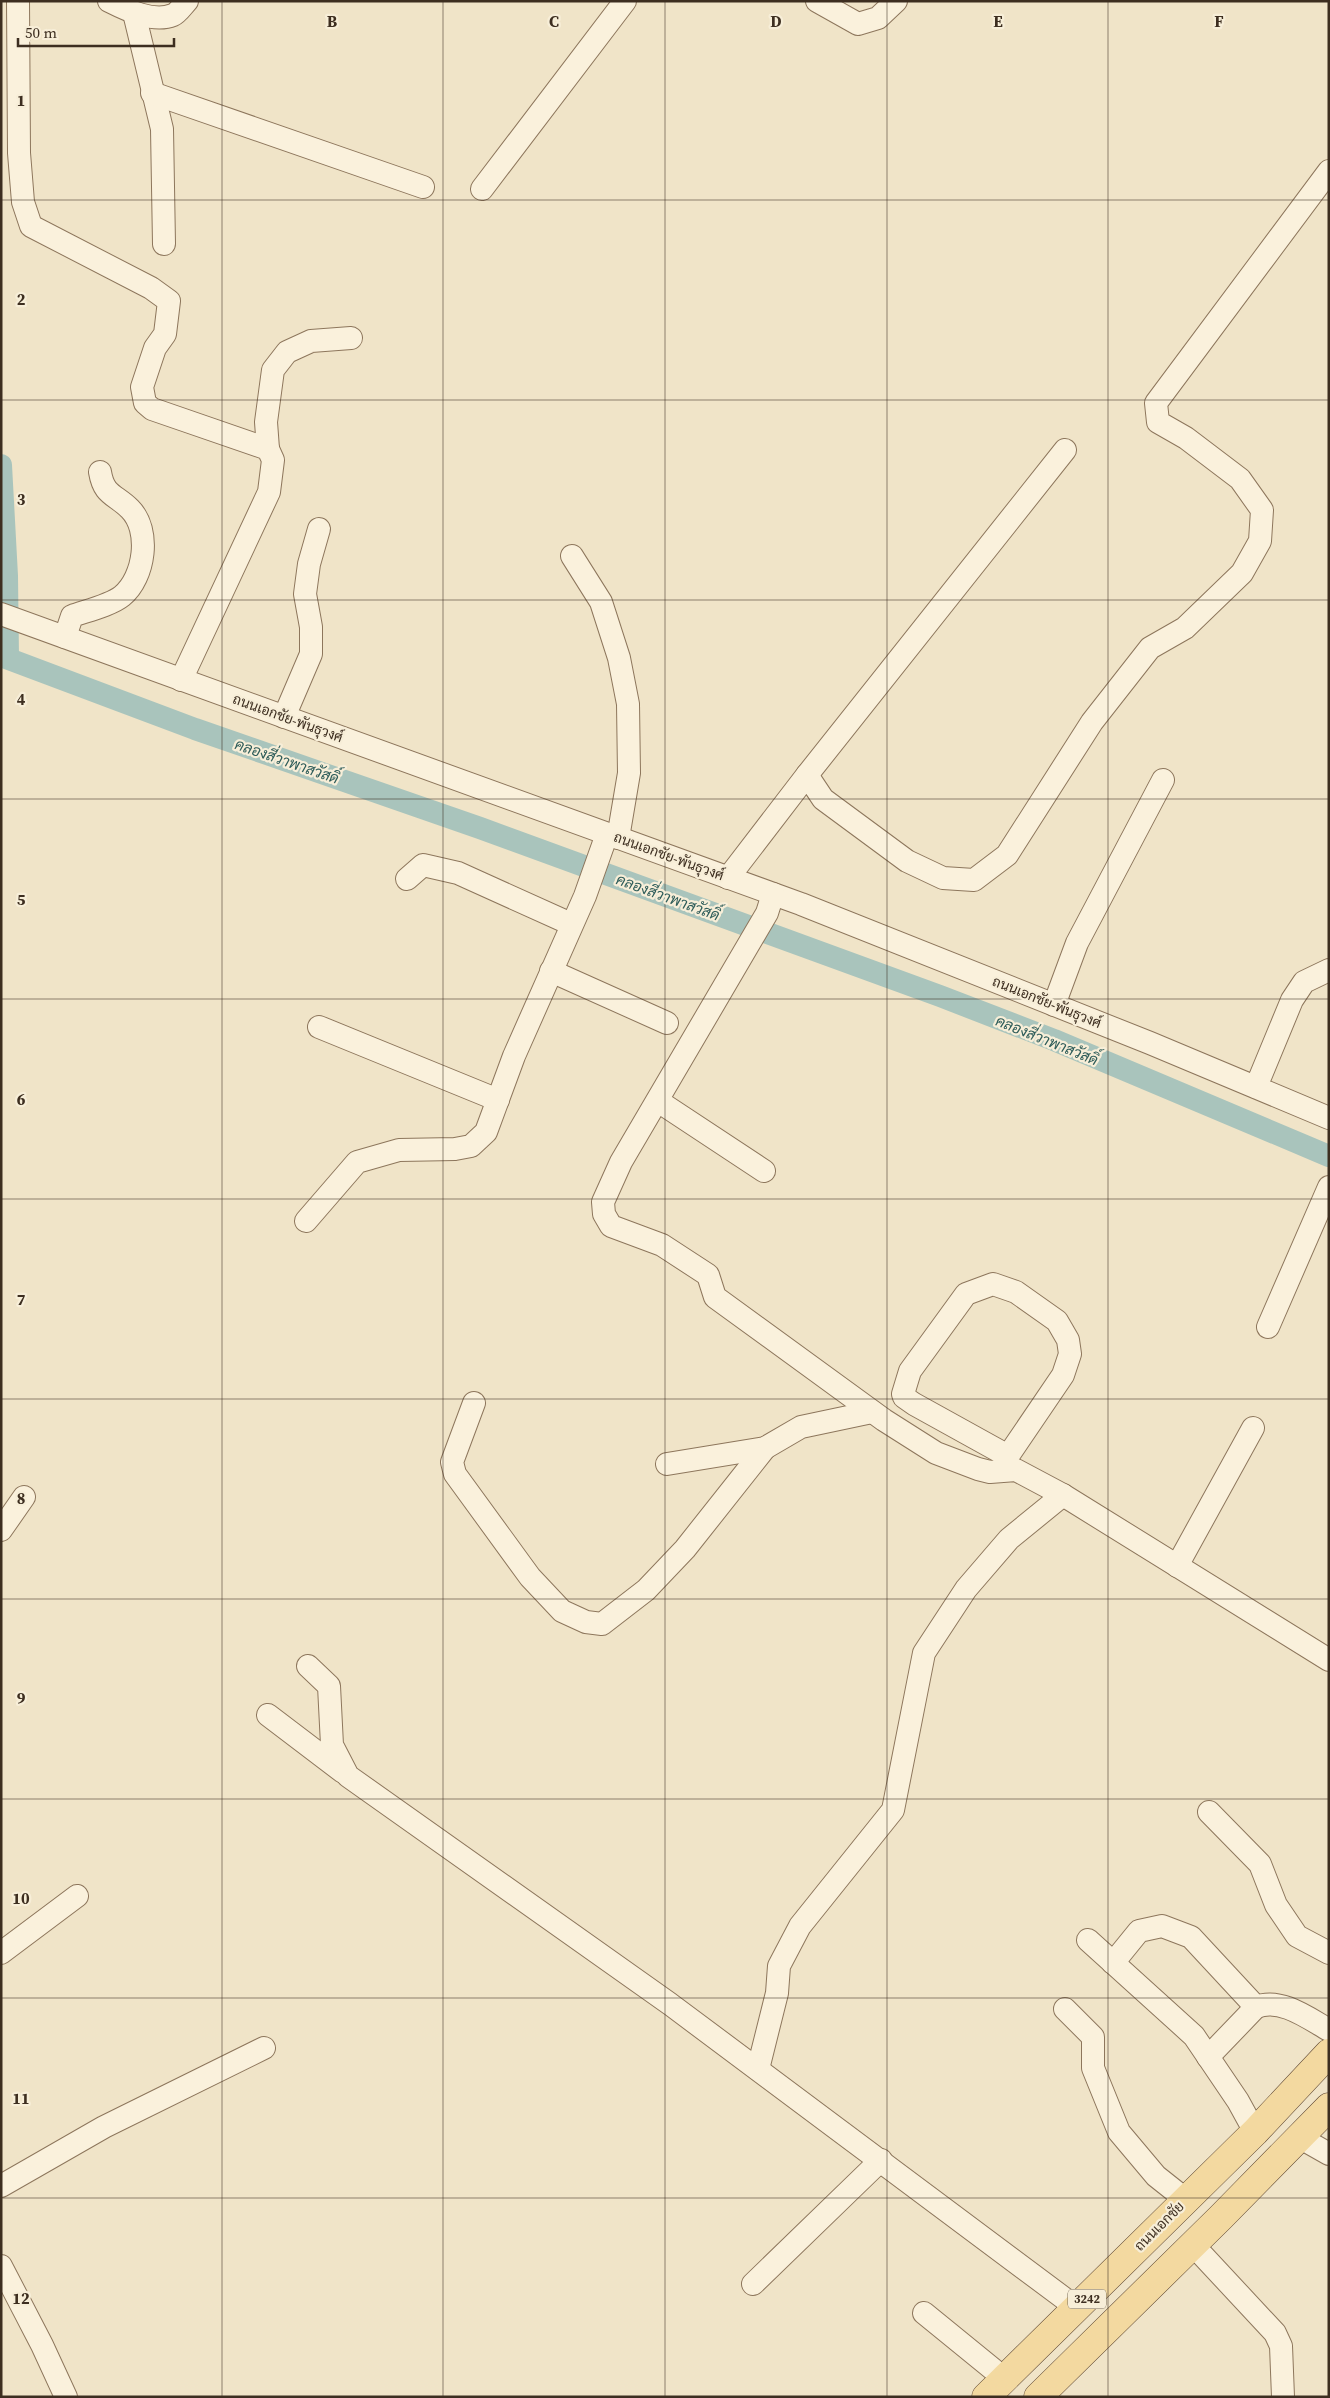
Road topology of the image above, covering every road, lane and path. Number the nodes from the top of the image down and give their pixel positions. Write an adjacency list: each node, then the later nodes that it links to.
1 (18, 1): 14 (street)
2 (110, 1): 7 (street)
3 (187, 1): 7 (street)
4 (625, 1): 11 (street)
5 (817, 1): 6 (street)
6 (896, 1)
7 (134, 13): 8 (street)
8 (152, 93): 10 (street); 12 (street)
9 (1329, 171): 23 (street)
10 (423, 186)
11 (482, 189)
12 (164, 244)
13 (351, 338): 14 (street)
14 (268, 449): 21 (street)
15 (1065, 450): 23 (street)
16 (100, 472): 20 (street)
17 (319, 529): 22 (street)
18 (572, 556): 26 (street)
19 (1, 614): 20 (street, ถนนเอกชัย-พันธุวงศ์)
20 (64, 637): 21 (street, ถนนเอกชัย-พันธุวงศ์)
21 (182, 680): 22 (street, ถนนเอกชัย-พันธุวงศ์)
22 (284, 717): 26 (street, ถนนเอกชัย-พันธุวงศ์)
23 (807, 775): 27 (street)
24 (1163, 780): 33 (street)
25 (1154, 829): 33 (street)
26 (613, 836): 27 (street, ถนนเอกชัย-พันธุวงศ์); 30 (street)
27 (728, 878): 29 (street, ถนนเอกชัย-พันธุวงศ์)
28 (407, 879): 30 (street)
29 (770, 904): 33 (street, ถนนเอกชัย-พันธุวงศ์); 38 (street)
30 (571, 924): 32 (street)
31 (1329, 970): 36 (street)
32 (551, 971): 34 (street); 37 (street)
33 (1059, 1007): 36 (street, ถนนเอกชัย-พันธุวงศ์)
34 (668, 1023)
35 (319, 1027): 37 (street)
36 (1256, 1087): 39 (street, ถนนเอกชัย-พันธุวงศ์)
37 (498, 1100): 42 (street)
38 (658, 1101): 40 (street); 45 (street)
39 (1329, 1118)
40 (764, 1171)
41 (1329, 1187): 43 (street)
42 (306, 1221)
43 (1268, 1327)
44 (474, 1403): 47 (street)
45 (872, 1412): 47 (street); 48 (street)
46 (1253, 1428): 53 (street)
47 (765, 1448): 49 (street)
48 (1005, 1463): 48 (street); 50 (street)
49 (667, 1464)
50 (1063, 1495): 53 (street); 70 (street)
51 (24, 1497): 52 (street)
52 (1, 1530)
53 (1177, 1566): 54 (street)
54 (1329, 1660)
55 (308, 1666): 57 (street)
56 (268, 1715): 57 (street)
57 (348, 1776): 70 (street)
58 (1209, 1812): 62 (street)
59 (77, 1896): 61 (street)
60 (1088, 1940): 63 (street)
61 (1, 1953)
62 (1329, 1953)
63 (1113, 1963): 64 (street); 69 (street)
64 (1256, 2007): 66 (street); 69 (street)
65 (1065, 2009): 77 (street)
66 (1329, 2030)
67 (264, 2048): 76 (street)
68 (1329, 2053): 72 (main road, ถนนเอกชัย / 3242)
69 (1208, 2056): 72 (street)
70 (758, 2069): 75 (street)
71 (1329, 2106): 73 (main road, 3242)
72 (1255, 2132): 77 (main road, ถนนเอกชัย / 3242)
73 (1299, 2137): 74 (street); 78 (main road, 3242)
74 (1329, 2154)
75 (881, 2160): 80 (street); 82 (street)
76 (1, 2186)
77 (1185, 2199): 82 (main road, ถนนเอกชัย / 3242)
78 (1193, 2245): 86 (main road, 3242); 87 (street)
79 (1, 2266): 81 (street)
80 (753, 2284)
81 (10, 2303): 85 (street)
82 (1077, 2308): 84 (main road, ถนนเอกชัย / 3242)
83 (924, 2313): 84 (street)
84 (995, 2388)
85 (66, 2397)
86 (1038, 2397)
87 (1283, 2397)

